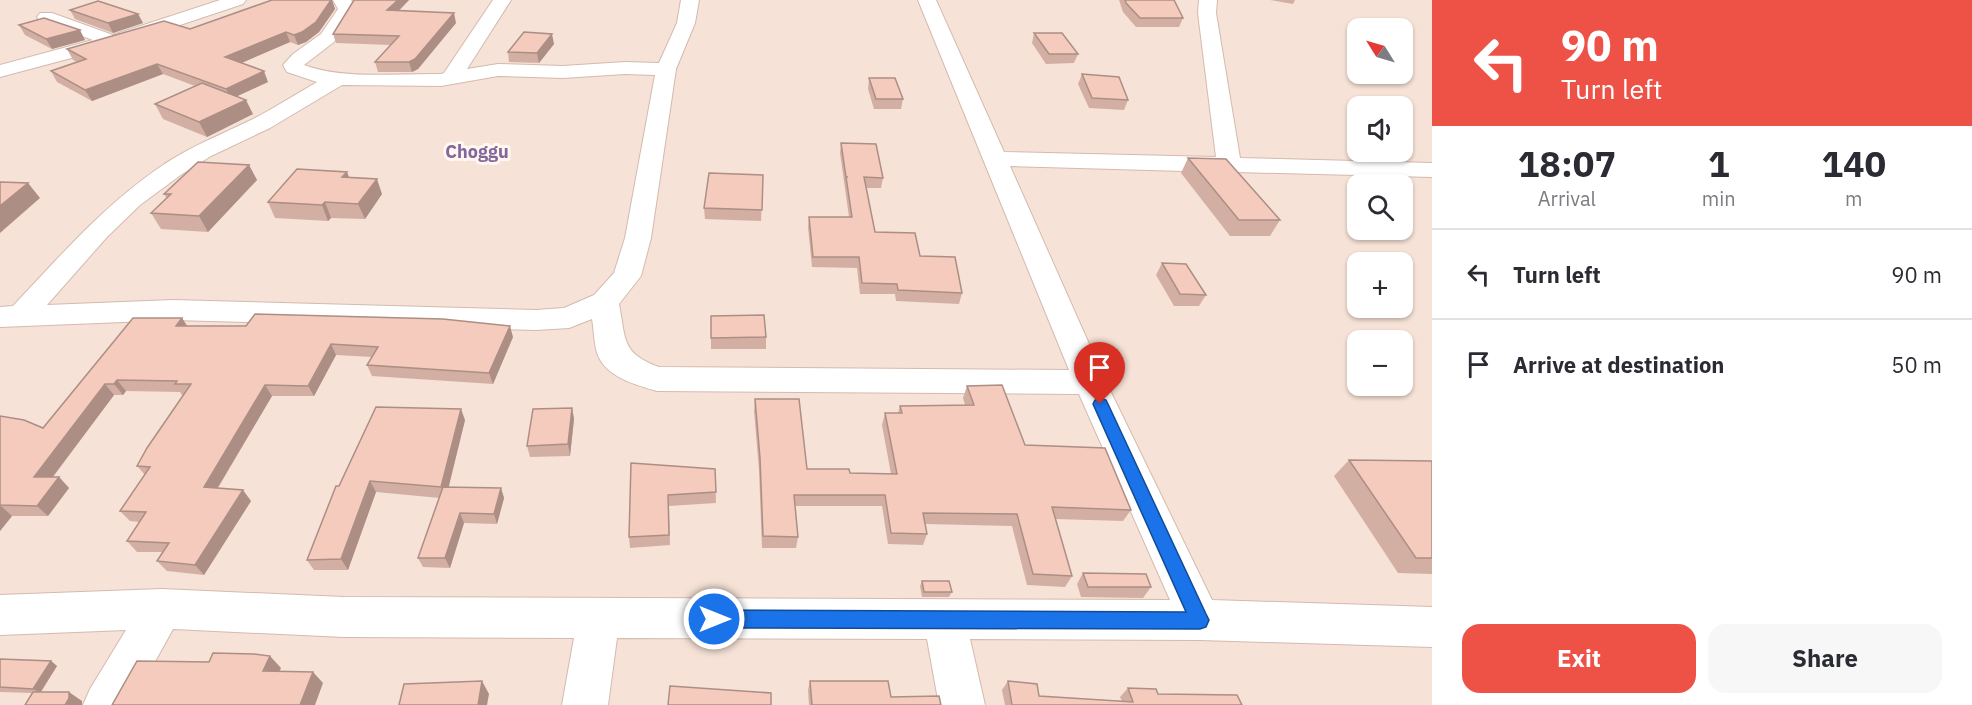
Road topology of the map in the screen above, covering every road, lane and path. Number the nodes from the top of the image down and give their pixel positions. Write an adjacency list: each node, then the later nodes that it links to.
1 (237, 0): 8 (street)
2 (342, 0): 12 (street)
3 (502, 0): 11 (street)
4 (690, 0): 9 (street)
5 (927, 0): 13 (street)
6 (1208, 0): 14 (street)
7 (46, 17): 8 (street)
8 (113, 41): 10 (street)
9 (666, 69): 11 (street); 16 (street)
10 (0, 71)
11 (451, 78): 12 (street)
12 (338, 79): 17 (street)
13 (996, 159): 14 (street); 18 (street)
14 (1229, 167): 15 (street)
15 (1432, 170)
16 (604, 302): 17 (street); 18 (street)
17 (10, 317)
18 (1090, 382): 23 (street)
19 (162, 609): 20 (street); 21 (street); 25 (street)
20 (0, 615)
21 (599, 618): 22 (street); 26 (street)
22 (944, 620): 23 (street); 27 (street)
23 (1200, 620): 24 (street)
24 (1432, 627)
25 (106, 705)
26 (585, 705)
27 (962, 705)

